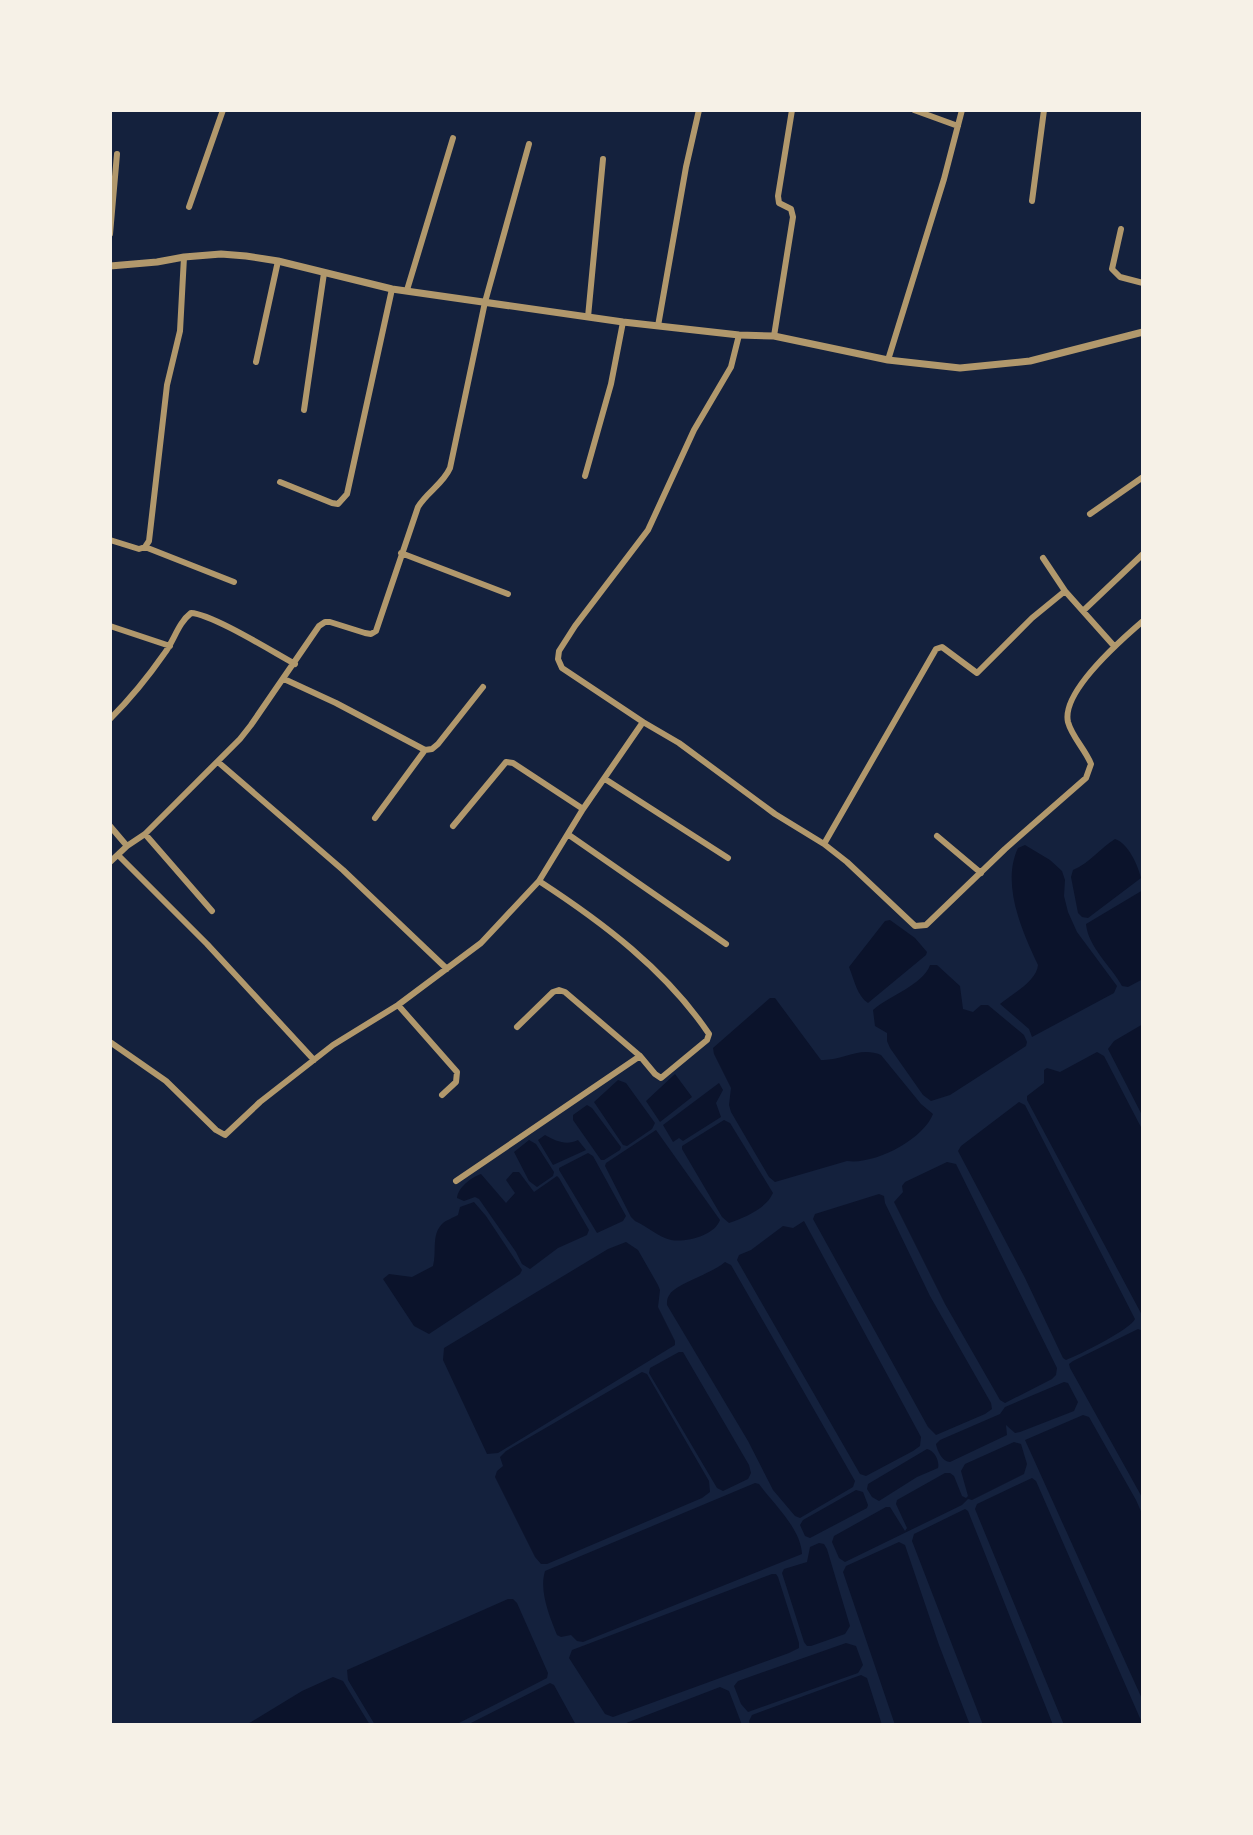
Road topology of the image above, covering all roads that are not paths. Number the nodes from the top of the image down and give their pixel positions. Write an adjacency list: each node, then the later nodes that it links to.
1 (223, 110): 13 (street)
2 (699, 110): 26 (street)
3 (792, 110): 29 (street)
4 (914, 110): 7 (street)
5 (962, 110): 7 (street)
6 (1044, 110): 12 (street)
7 (958, 126): 30 (street)
8 (453, 138): 22 (street)
9 (529, 144): 23 (street)
10 (117, 154): 15 (street)
11 (603, 159): 24 (street)
12 (1032, 201)
13 (190, 206)
14 (1121, 229): 20 (street)
15 (110, 234)
16 (184, 257): 17 (street); 18 (street); 38 (street)
17 (278, 261): 19 (street); 31 (street)
18 (110, 266)
19 (324, 273): 21 (street); 32 (street)
20 (1143, 283)
21 (392, 289): 22 (street); 35 (street)
22 (407, 290): 23 (street)
23 (485, 302): 24 (street); 39 (street)
24 (588, 317): 25 (street)
25 (623, 322): 26 (street); 33 (street)
26 (658, 326): 28 (street)
27 (1143, 332): 30 (street)
28 (739, 335): 29 (street); 54 (street)
29 (774, 336): 30 (street)
30 (888, 360)
31 (256, 362)
32 (304, 410)
33 (585, 476)
34 (1143, 477): 36 (street)
35 (280, 482)
36 (1090, 514)
37 (110, 540): 38 (street)
38 (145, 547): 42 (street)
39 (401, 554): 44 (street); 50 (street)
40 (1143, 554): 45 (street)
41 (1043, 558): 43 (street)
42 (234, 582)
43 (1065, 592): 45 (street); 65 (street)
44 (508, 594)
45 (1083, 611): 49 (street)
46 (1143, 621): 49 (street)
47 (110, 626): 48 (street)
48 (170, 646): 50 (street); 53 (street)
49 (1114, 646): 70 (street)
50 (295, 664): 51 (street)
51 (284, 679): 55 (street); 56 (street)
52 (483, 687): 55 (street)
53 (110, 719)
54 (643, 722): 57 (street); 65 (street)
55 (425, 750): 59 (street)
56 (218, 762): 62 (street); 74 (street)
57 (605, 779): 58 (street); 68 (street)
58 (583, 808): 61 (street); 63 (street)
59 (375, 818)
60 (110, 826): 66 (street)
61 (453, 826)
62 (145, 834): 66 (street); 72 (street)
63 (569, 835): 71 (street); 73 (street)
64 (937, 836): 70 (street)
65 (824, 844): 70 (street)
66 (127, 846): 67 (street)
67 (118, 855): 69 (street); 79 (street)
68 (728, 858)
69 (110, 862)
70 (981, 873)
71 (539, 881): 74 (street); 78 (street)
72 (212, 911)
73 (726, 944)
74 (447, 969): 75 (street)
75 (398, 1005): 79 (street); 80 (street)
76 (517, 1027): 78 (street)
77 (110, 1042): 79 (street)
78 (640, 1056): 81 (street)
79 (314, 1060)
80 (442, 1095)
81 (456, 1181)

